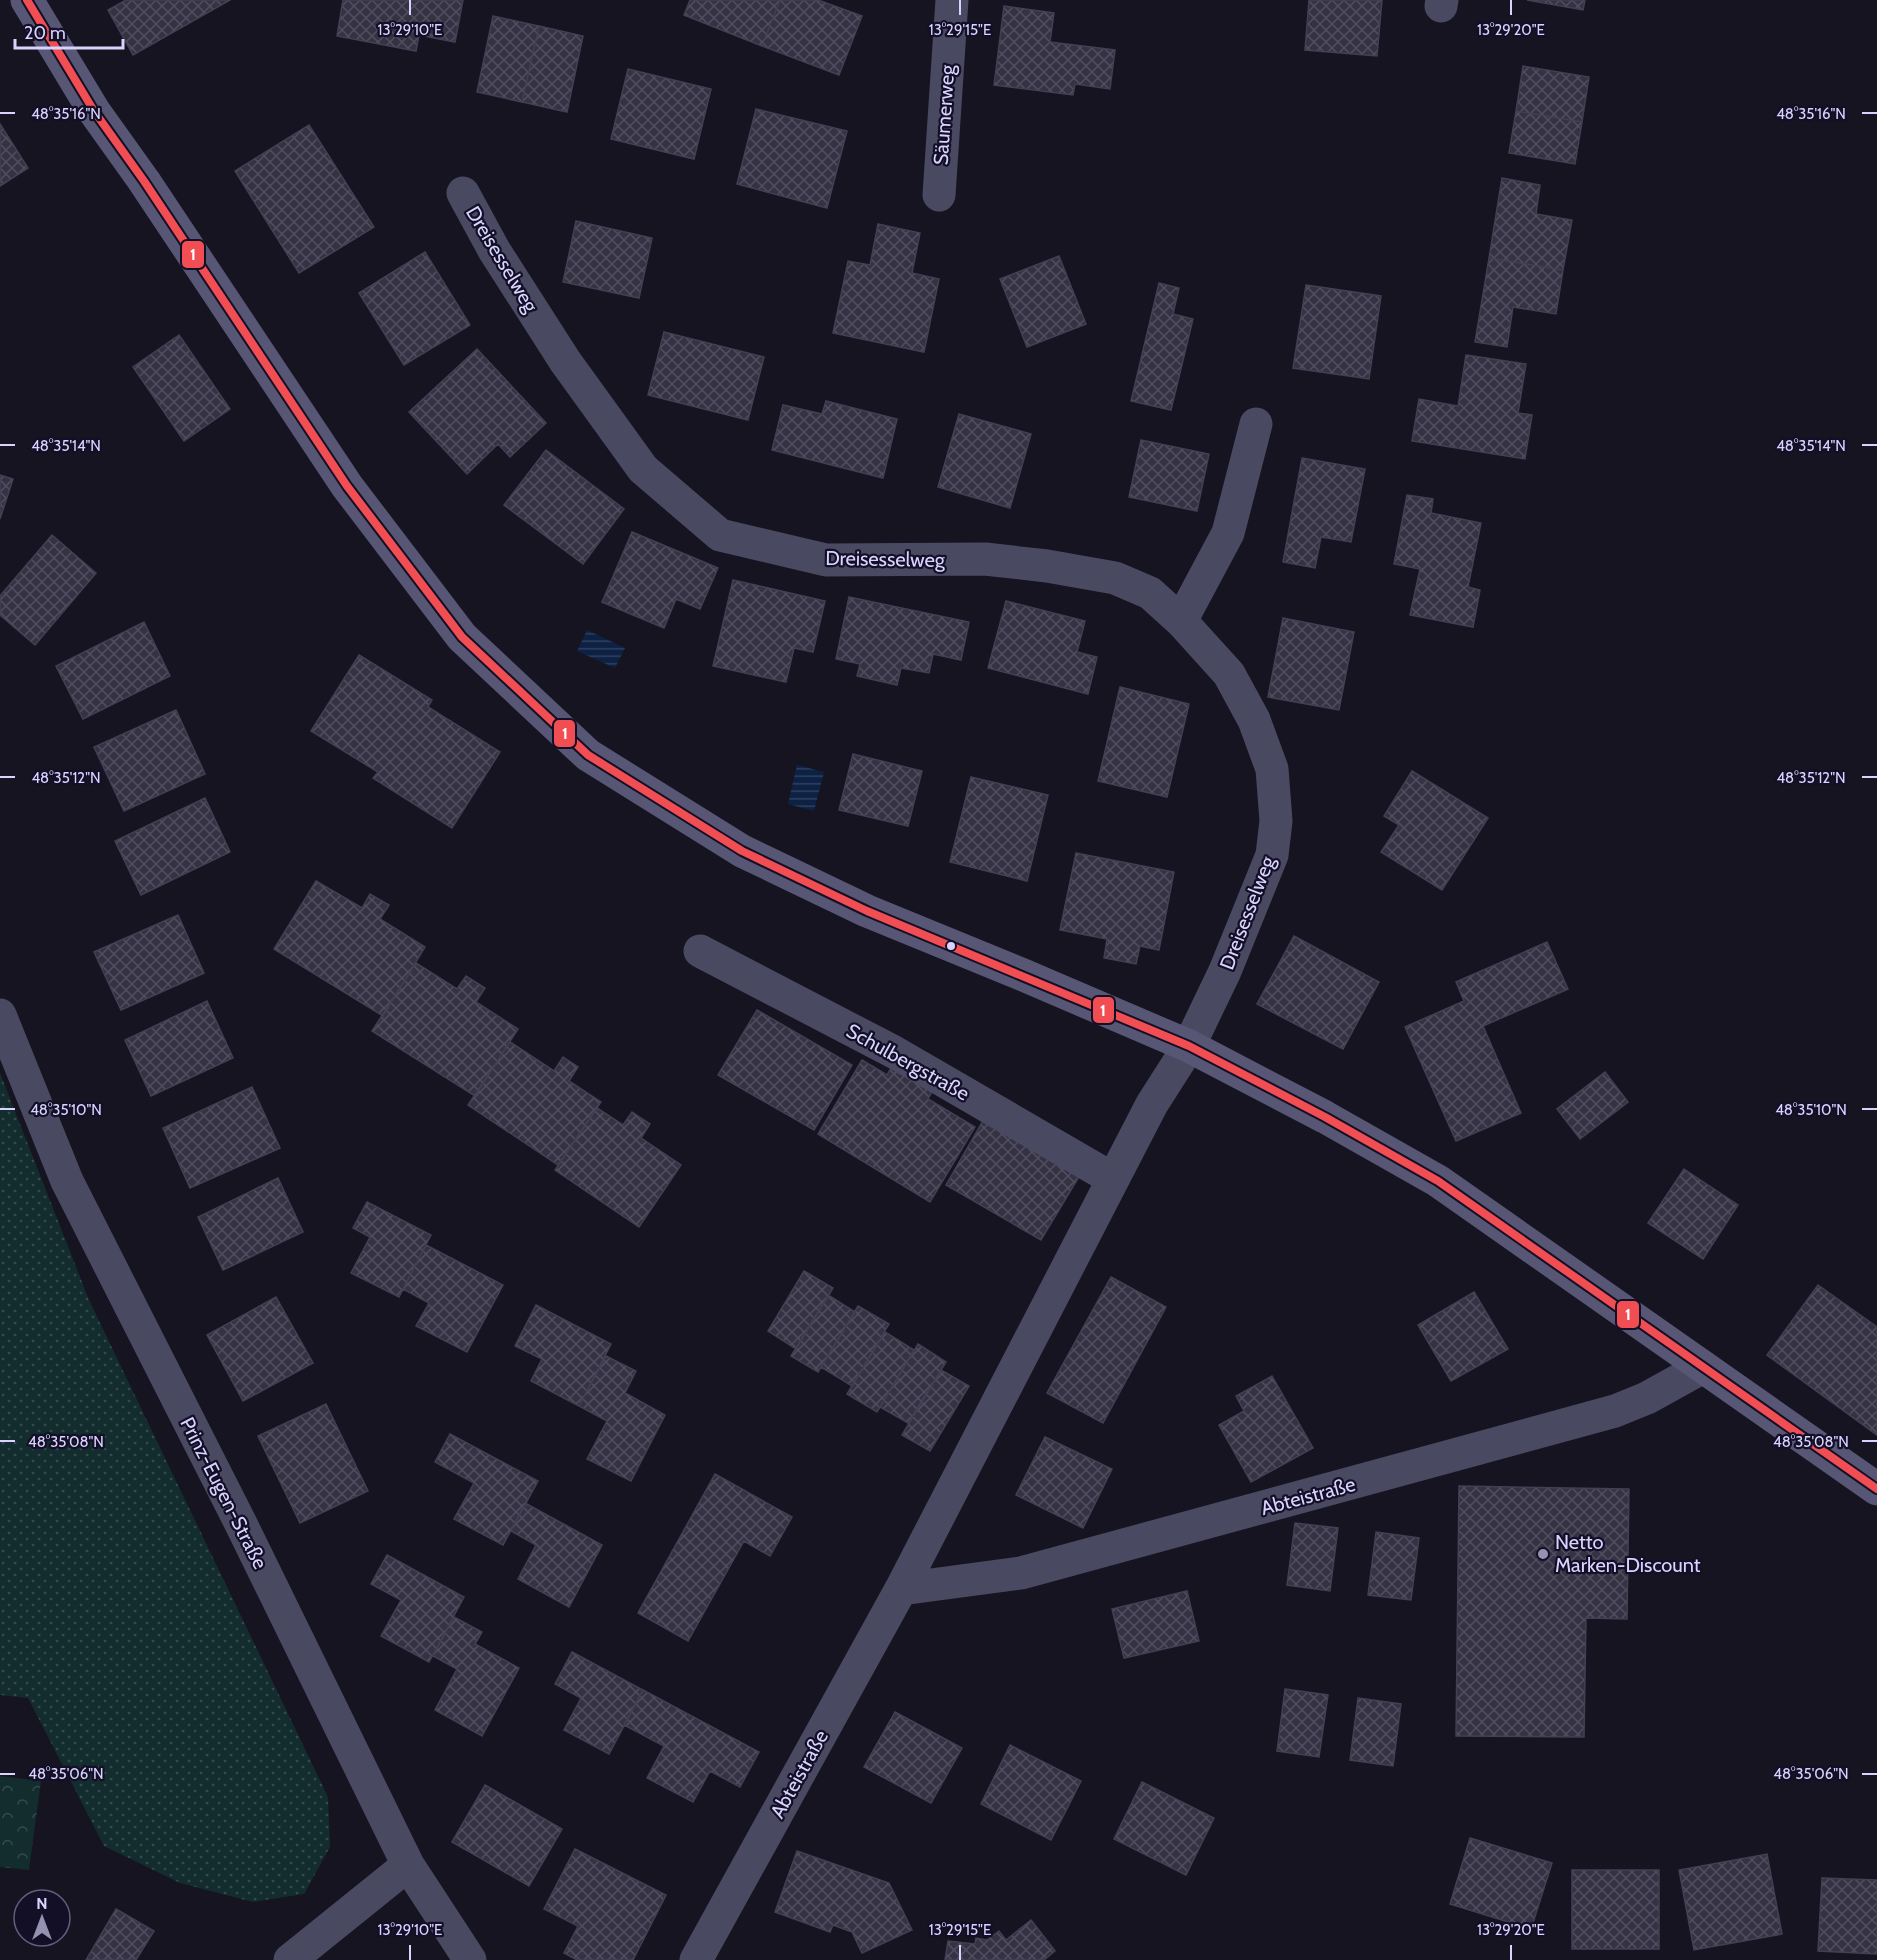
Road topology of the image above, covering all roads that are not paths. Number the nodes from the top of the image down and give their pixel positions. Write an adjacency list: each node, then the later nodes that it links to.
1 (27, 0): 9 (street)
2 (952, 0): 4 (street, Säumerweg)
3 (463, 193): 6 (street, Dreisesselweg)
4 (939, 195)
5 (1256, 424): 6 (street)
6 (1181, 621): 9 (street, Dreisesselweg)
7 (700, 951): 10 (street, Schulbergstraße)
8 (0, 1015): 14 (street, Prinz-Eugen-Straße)
9 (1189, 1046): 10 (street, Abteistraße); 11 (street)
10 (1113, 1179): 13 (street, Abteistraße)
11 (1703, 1367): 12 (street); 13 (street, Abteistraße)
12 (1877, 1489)
13 (901, 1589): 17 (street, Abteistraße)
14 (408, 1865): 15 (street); 16 (street, Prinz-Eugen-Straße)
15 (290, 1960)
16 (471, 1960)
17 (696, 1960)

